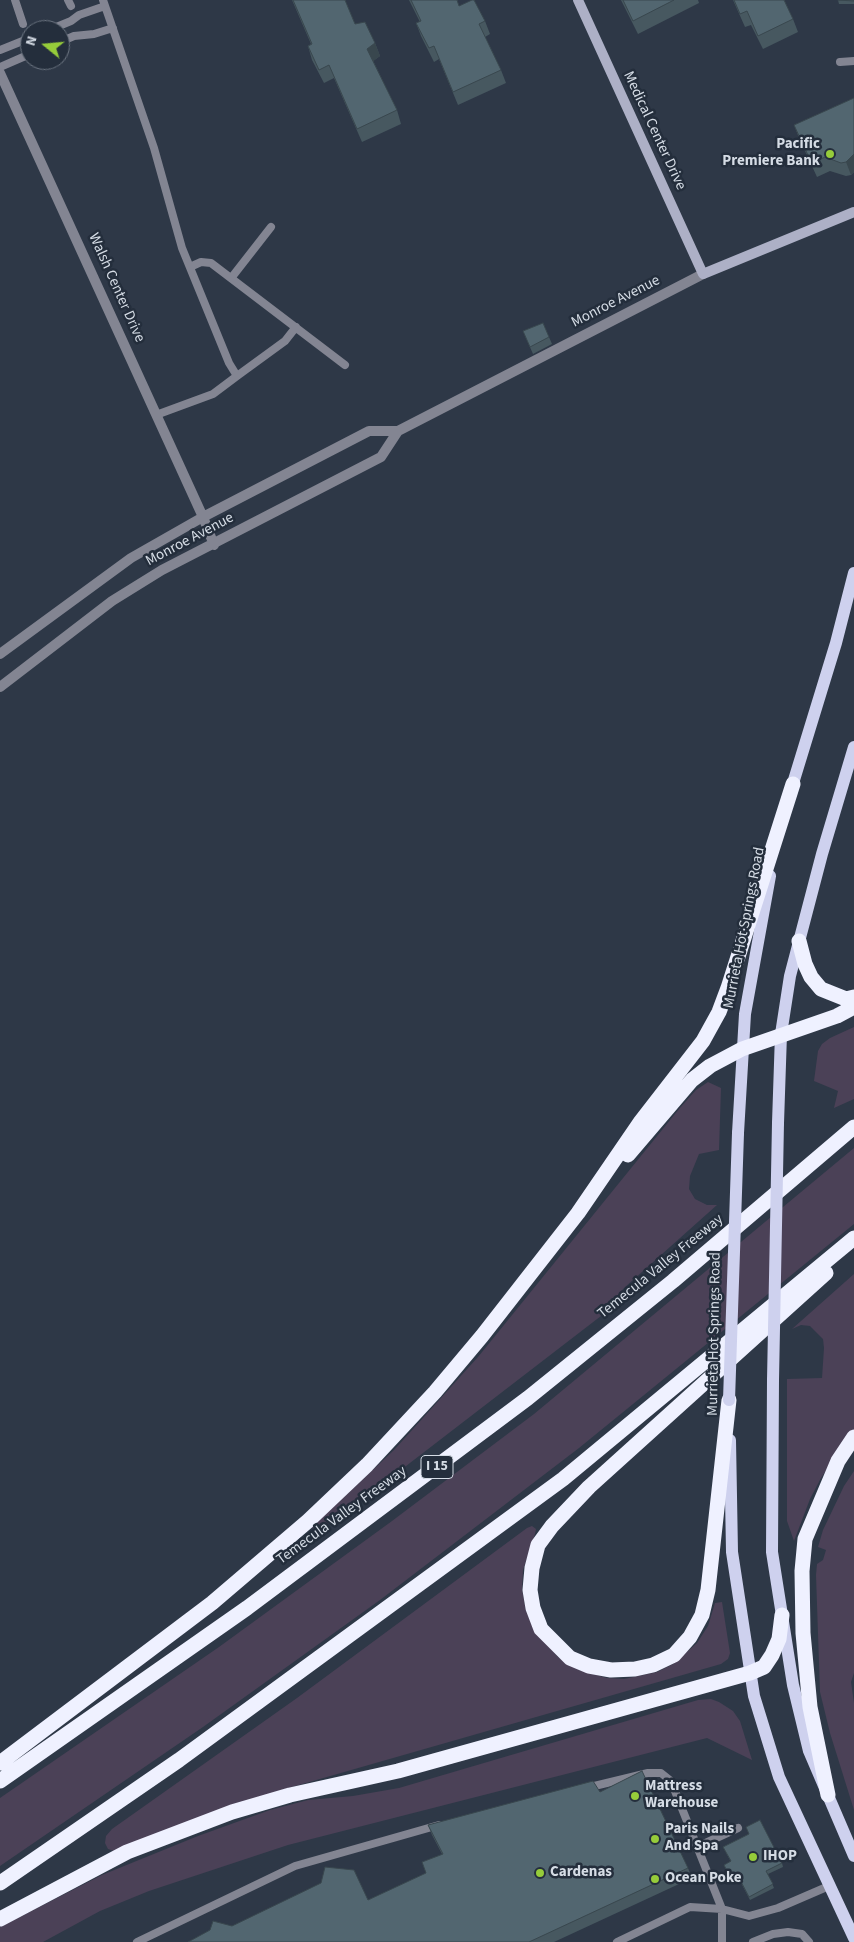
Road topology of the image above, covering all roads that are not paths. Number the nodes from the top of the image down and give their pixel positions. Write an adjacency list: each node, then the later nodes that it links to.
1 (15, 0): 4 (lane)
2 (578, 0): 18 (street, Medical Center Drive)
3 (104, 3): 5 (lane); 6 (lane)
4 (22, 20)
5 (70, 21)
6 (113, 28): 7 (lane); 17 (lane)
7 (70, 38)
8 (20, 42): 9 (lane)
9 (0, 50)
10 (20, 58): 13 (lane)
11 (854, 61): 12 (lane)
12 (840, 62)
13 (0, 67)
14 (0, 73): 23 (street, Walsh Center Drive)
15 (854, 212): 18 (street, Monroe Avenue)
16 (270, 227): 19 (lane)
17 (190, 267): 19 (lane); 22 (lane)
18 (703, 274): 24 (street, Monroe Avenue)
19 (232, 277): 20 (lane)
20 (296, 327): 21 (lane); 22 (lane)
21 (345, 365)
22 (237, 376): 23 (lane)
23 (156, 415): 25 (street, Walsh Center Drive)
24 (398, 431): 25 (street, Monroe Avenue); 26 (street, Monroe Avenue)
25 (203, 517): 26 (street, Walsh Center Drive); 28 (street, Monroe Avenue)
26 (214, 545): 29 (street, Monroe Avenue)
27 (854, 573): 31 (main road, Murrieta Hot Springs Road)
28 (0, 654)
29 (0, 687)
30 (854, 747): 32 (main road)
31 (792, 784): 36 (main road, Murrieta Hot Springs Road); 38 (highway)
32 (799, 941): 33 (highway); 35 (main road)
33 (854, 997)
34 (854, 1007): 35 (highway)
35 (782, 1034): 36 (highway); 43 (main road, bridge)
36 (742, 1048): 38 (highway); 41 (main road, Murrieta Hot Springs Road, bridge)
37 (854, 1127): 46 (highway, Temecula Valley Freeway / I 15)
38 (578, 1214): 45 (highway)
39 (854, 1238): 53 (highway)
40 (854, 1248): 41 (highway)
41 (729, 1400): 44 (main road, Murrieta Hot Springs Road)
42 (854, 1437): 48 (highway)
43 (782, 1615): 44 (highway); 48 (main road)
44 (750, 1673): 54 (main road, Murrieta Hot Springs Road); 56 (highway)
45 (0, 1763)
46 (0, 1781)
47 (580, 1789): 51 (lane)
48 (828, 1795): 52 (main road)
49 (445, 1823): 58 (lane)
50 (738, 1828): 51 (lane)
51 (697, 1848): 55 (lane)
52 (854, 1856)
53 (0, 1883)
54 (829, 1886): 55 (lane); 57 (main road, Murrieta Hot Springs Road)
55 (722, 1909): 59 (lane); 60 (lane)
56 (0, 1919)
57 (854, 1938)
58 (137, 1942)
59 (617, 1942)
60 (722, 1942)
61 (753, 1942): 62 (lane)
62 (809, 1942)

